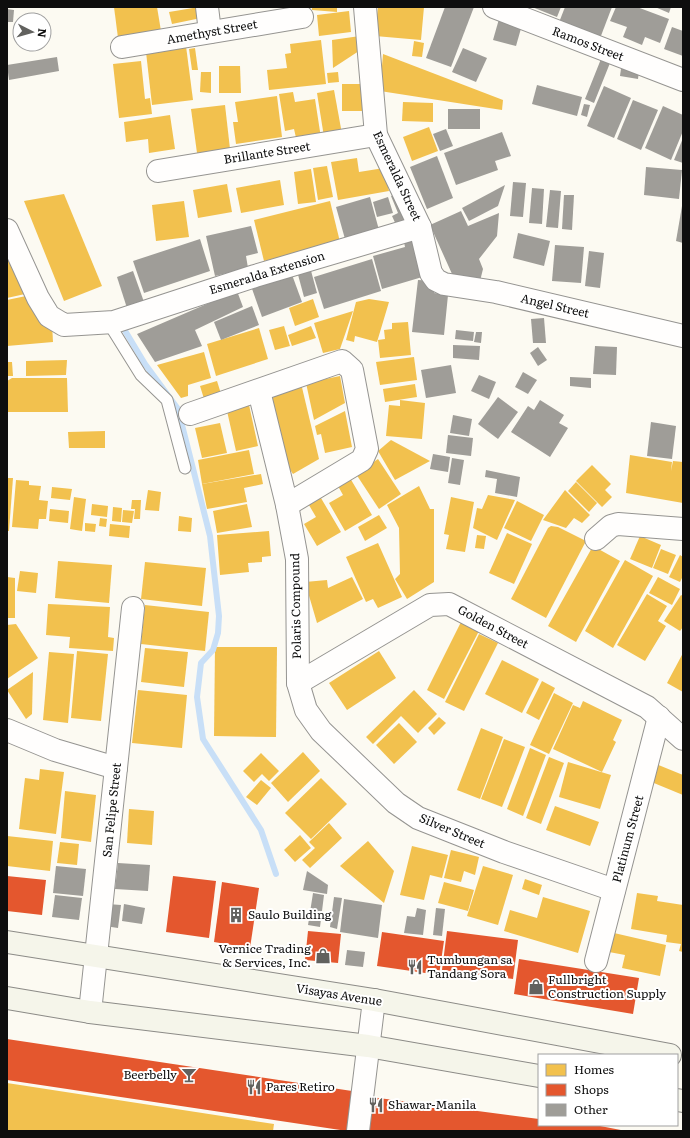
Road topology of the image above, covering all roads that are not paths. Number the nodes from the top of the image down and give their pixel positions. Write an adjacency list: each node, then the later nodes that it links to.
1 (207, 7): 5 (street)
2 (365, 7): 8 (street, Esmeralda Street)
3 (494, 7): 7 (street, Ramos Street)
4 (302, 17): 5 (street, Amethyst Street)
5 (210, 32): 6 (street, Amethyst Street)
6 (122, 47)
7 (683, 80)
8 (376, 135): 9 (street, Brillante Street); 10 (street, Esmeralda Street)
9 (158, 171)
10 (420, 227): 12 (street, Esmeralda Street); 13 (street, Esmeralda Extension)
11 (7, 230): 13 (street)
12 (431, 273): 14 (street, Angel Street)
13 (111, 322): 17 (lane)
14 (683, 336)
15 (259, 390): 16 (street); 18 (street, Polaris Compound); 18 (street)
16 (190, 414)
17 (185, 468)
18 (288, 505): 23 (street, Polaris Compound)
19 (676, 528): 20 (street); 21 (street)
20 (596, 539)
21 (683, 545)
22 (132, 608): 27 (street, San Felipe Street)
23 (298, 683): 24 (street, Golden Street); 28 (street, Silver Street)
24 (660, 717): 26 (street, Golden Street); 28 (street, Platinum Street)
25 (7, 730): 27 (street)
26 (683, 739)
27 (116, 768): 30 (street, San Felipe Street)
28 (614, 890): 31 (street, Platinum Street)
29 (7, 942): 30 (main road, Visayas Avenue)
30 (96, 955): 33 (main road, Visayas Avenue); 34 (street, San Felipe Street)
31 (596, 961)
32 (7, 998): 34 (main road)
33 (374, 1000): 35 (street); 36 (main road, Visayas Avenue)
34 (90, 1012): 35 (main road)
35 (368, 1046): 37 (main road); 38 (street)
36 (665, 1054)
37 (538, 1076)
38 (358, 1131)

